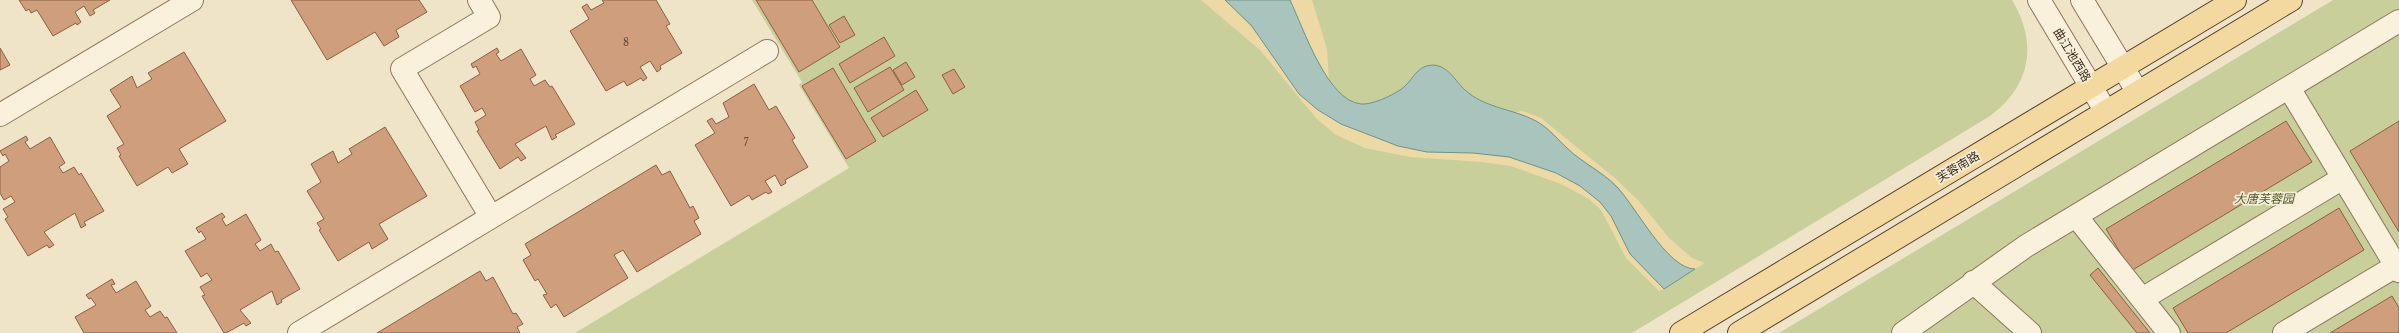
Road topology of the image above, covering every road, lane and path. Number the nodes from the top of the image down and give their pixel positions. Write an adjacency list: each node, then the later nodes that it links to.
1 (192, 0): 14 (street)
2 (479, 0): 17 (street)
3 (2039, 0): 10 (street, 曲江池西路)
4 (2082, 0): 9 (street)
5 (2235, 0): 9 (main road, 芙蓉南路)
6 (2291, 0): 12 (main road)
7 (2399, 22): 11 (street)
8 (767, 51): 17 (street)
9 (2123, 68): 10 (main road, 芙蓉南路); 12 (street)
10 (2092, 87): 13 (street, 曲江池西路); 22 (main road, 芙蓉南路)
11 (2289, 88): 15 (street); 16 (street)
12 (2137, 91): 13 (main road)
13 (2106, 110): 23 (main road)
14 (0, 115)
15 (2343, 178): 18 (street); 20 (street)
16 (2076, 216): 19 (street); 20 (street)
17 (491, 217): 21 (street)
18 (2398, 268): 27 (street)
19 (1973, 282): 24 (street); 25 (street)
20 (2142, 299): 26 (street)
21 (299, 333)
22 (1681, 333)
23 (1739, 333)
24 (1903, 333)
25 (2030, 333)
26 (2169, 333)
27 (2284, 333)

